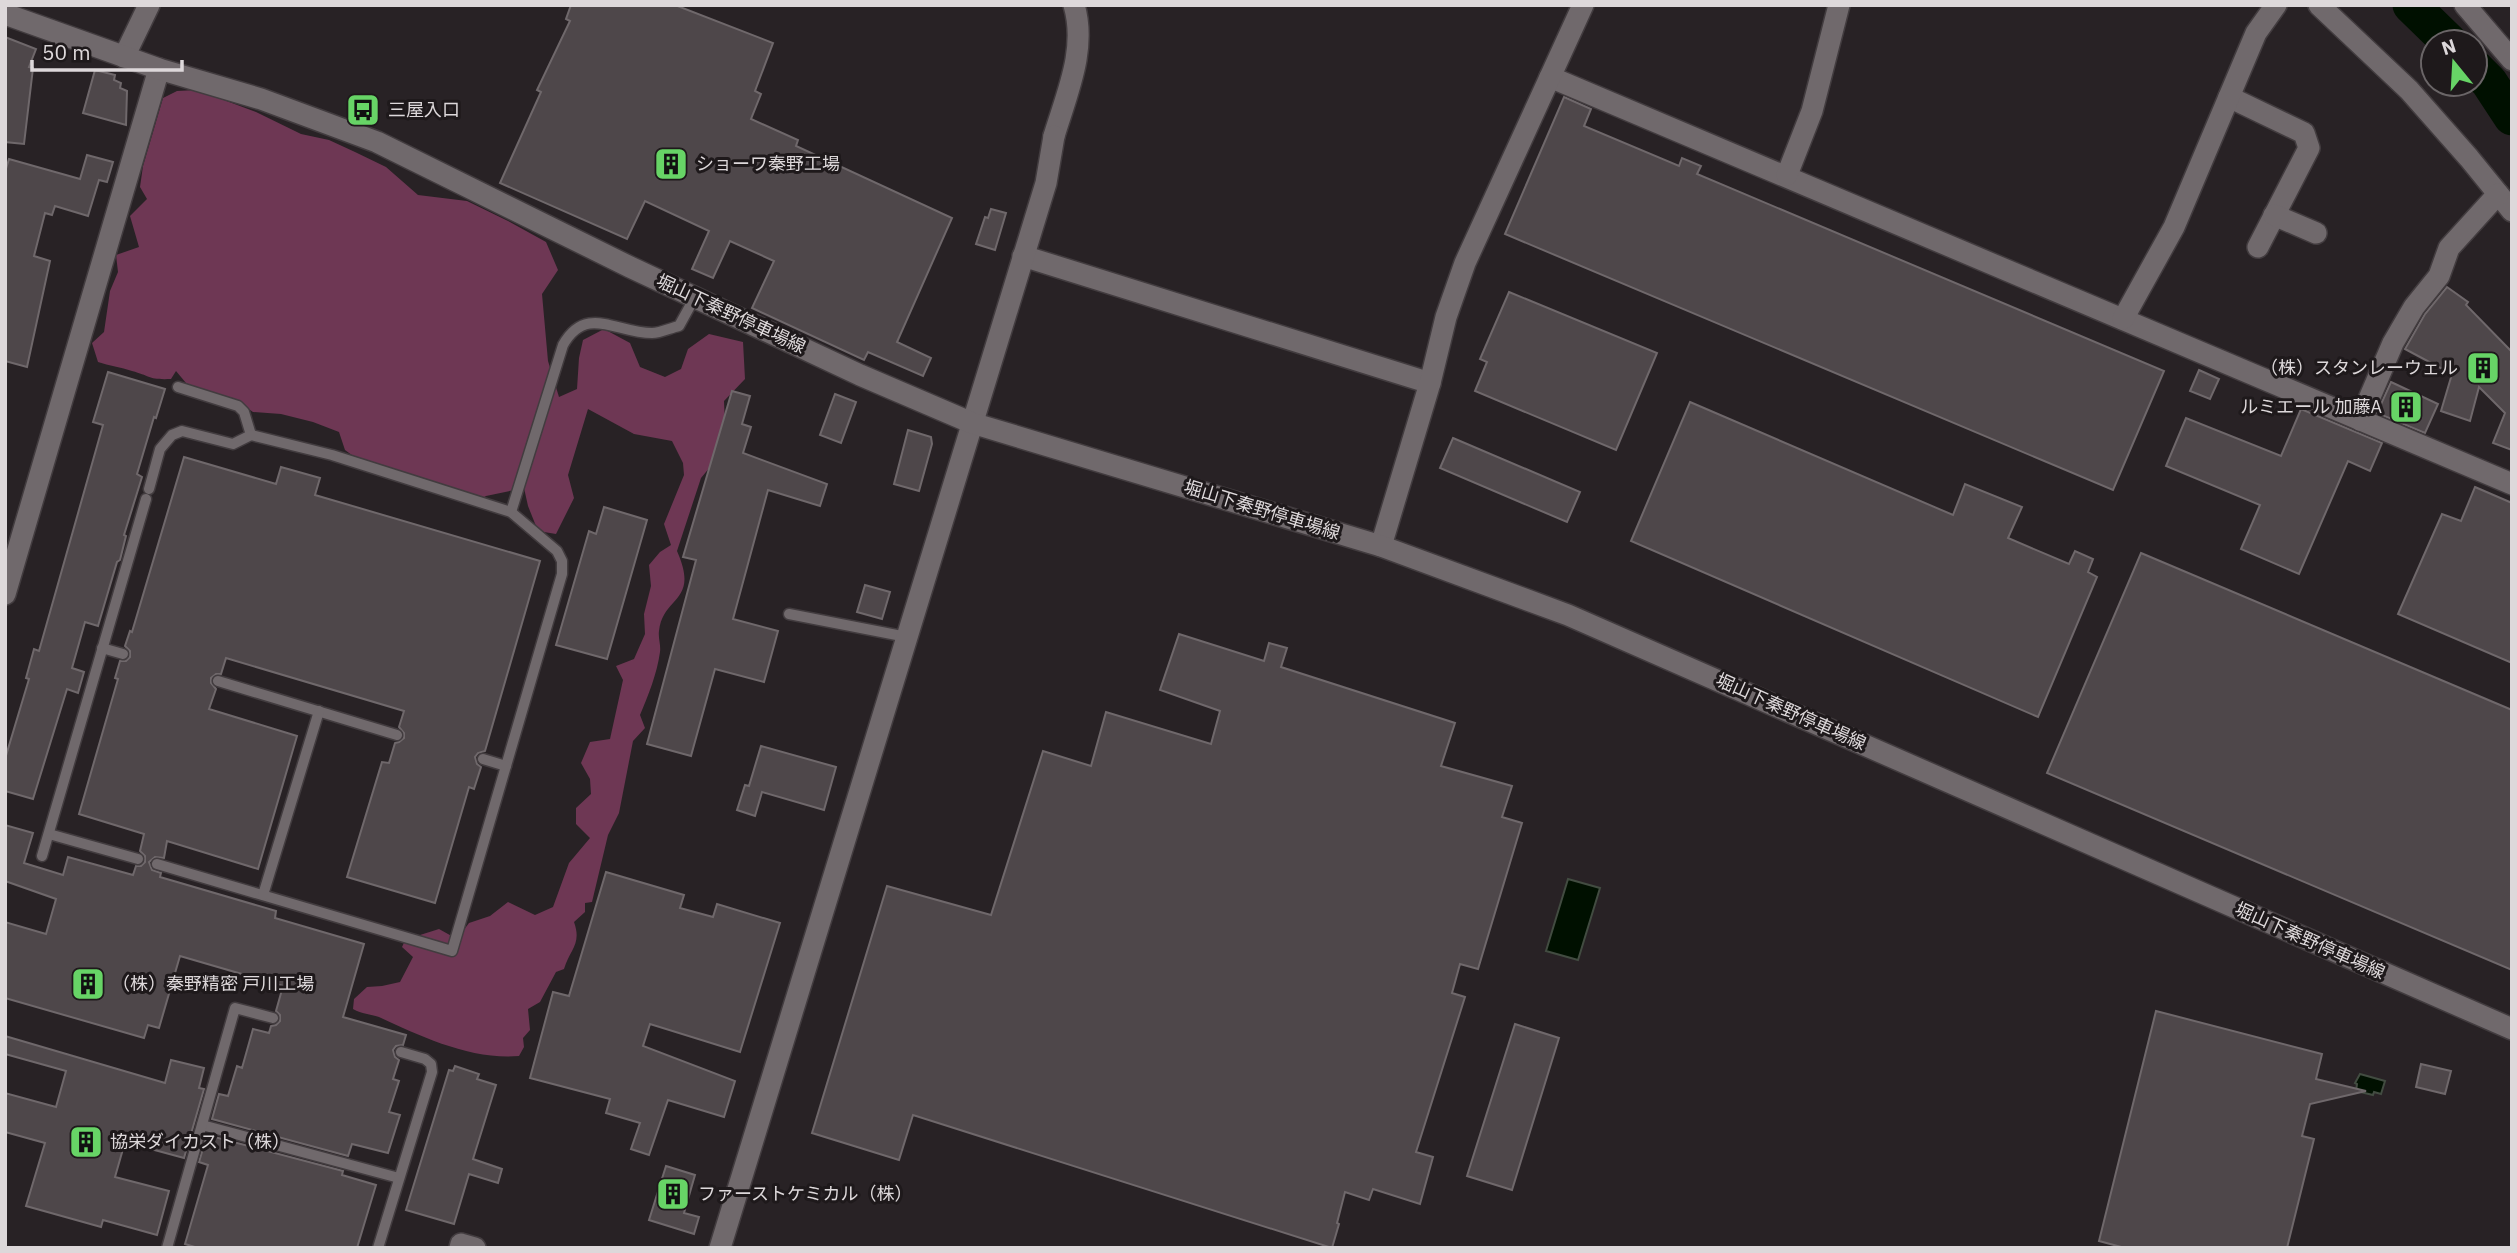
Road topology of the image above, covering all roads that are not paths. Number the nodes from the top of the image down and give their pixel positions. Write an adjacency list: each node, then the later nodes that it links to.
1 (149, 5): 9 (street)
2 (1074, 5): 19 (street)
3 (1583, 5): 12 (street)
4 (1839, 5): 14 (street)
5 (2276, 5): 13 (street)
6 (2319, 5): 15 (street)
7 (2471, 7): 10 (street)
8 (5, 14): 9 (street, 堀山下秦野停車場線)
9 (124, 57): 11 (street, 堀山下秦野停車場線)
10 (2512, 60)
11 (159, 69): 20 (street, 堀山下秦野停車場線); 30 (street)
12 (1550, 77): 14 (street); 22 (street)
13 (2230, 97): 16 (street); 21 (street)
14 (1787, 175): 21 (street)
15 (2505, 203): 24 (street)
16 (2274, 215): 17 (street); 18 (street)
17 (2316, 233)
18 (2258, 247)
19 (1023, 256): 22 (street); 25 (street)
20 (695, 297): 25 (street, 堀山下秦野停車場線); 28 (lane)
21 (2123, 319): 24 (street)
22 (1430, 383): 29 (street)
23 (178, 387): 26 (lane)
24 (2360, 421): 27 (street)
25 (972, 423): 29 (street, 堀山下秦野停車場線); 32 (street)
26 (251, 435): 28 (lane); 33 (lane)
27 (2512, 484)
28 (511, 512): 39 (lane)
29 (1381, 546): 46 (street, 堀山下秦野停車場線)
30 (5, 594)
31 (789, 614): 32 (lane)
32 (907, 637): 54 (street)
33 (102, 648): 34 (lane); 40 (lane)
34 (123, 653)
35 (218, 681): 36 (lane)
36 (319, 711): 37 (lane); 44 (lane)
37 (397, 735)
38 (483, 760): 39 (lane)
39 (506, 766): 44 (lane)
40 (49, 834): 41 (lane); 42 (lane)
41 (42, 856)
42 (138, 859)
43 (158, 864): 44 (lane)
44 (263, 895)
45 (273, 1018): 48 (lane)
46 (2512, 1029)
47 (401, 1052): 49 (lane)
48 (202, 1125): 49 (lane); 50 (lane)
49 (399, 1178): 51 (lane)
50 (167, 1248)
51 (378, 1248)
52 (460, 1248): 53 (street)
53 (475, 1248)
54 (720, 1248)

